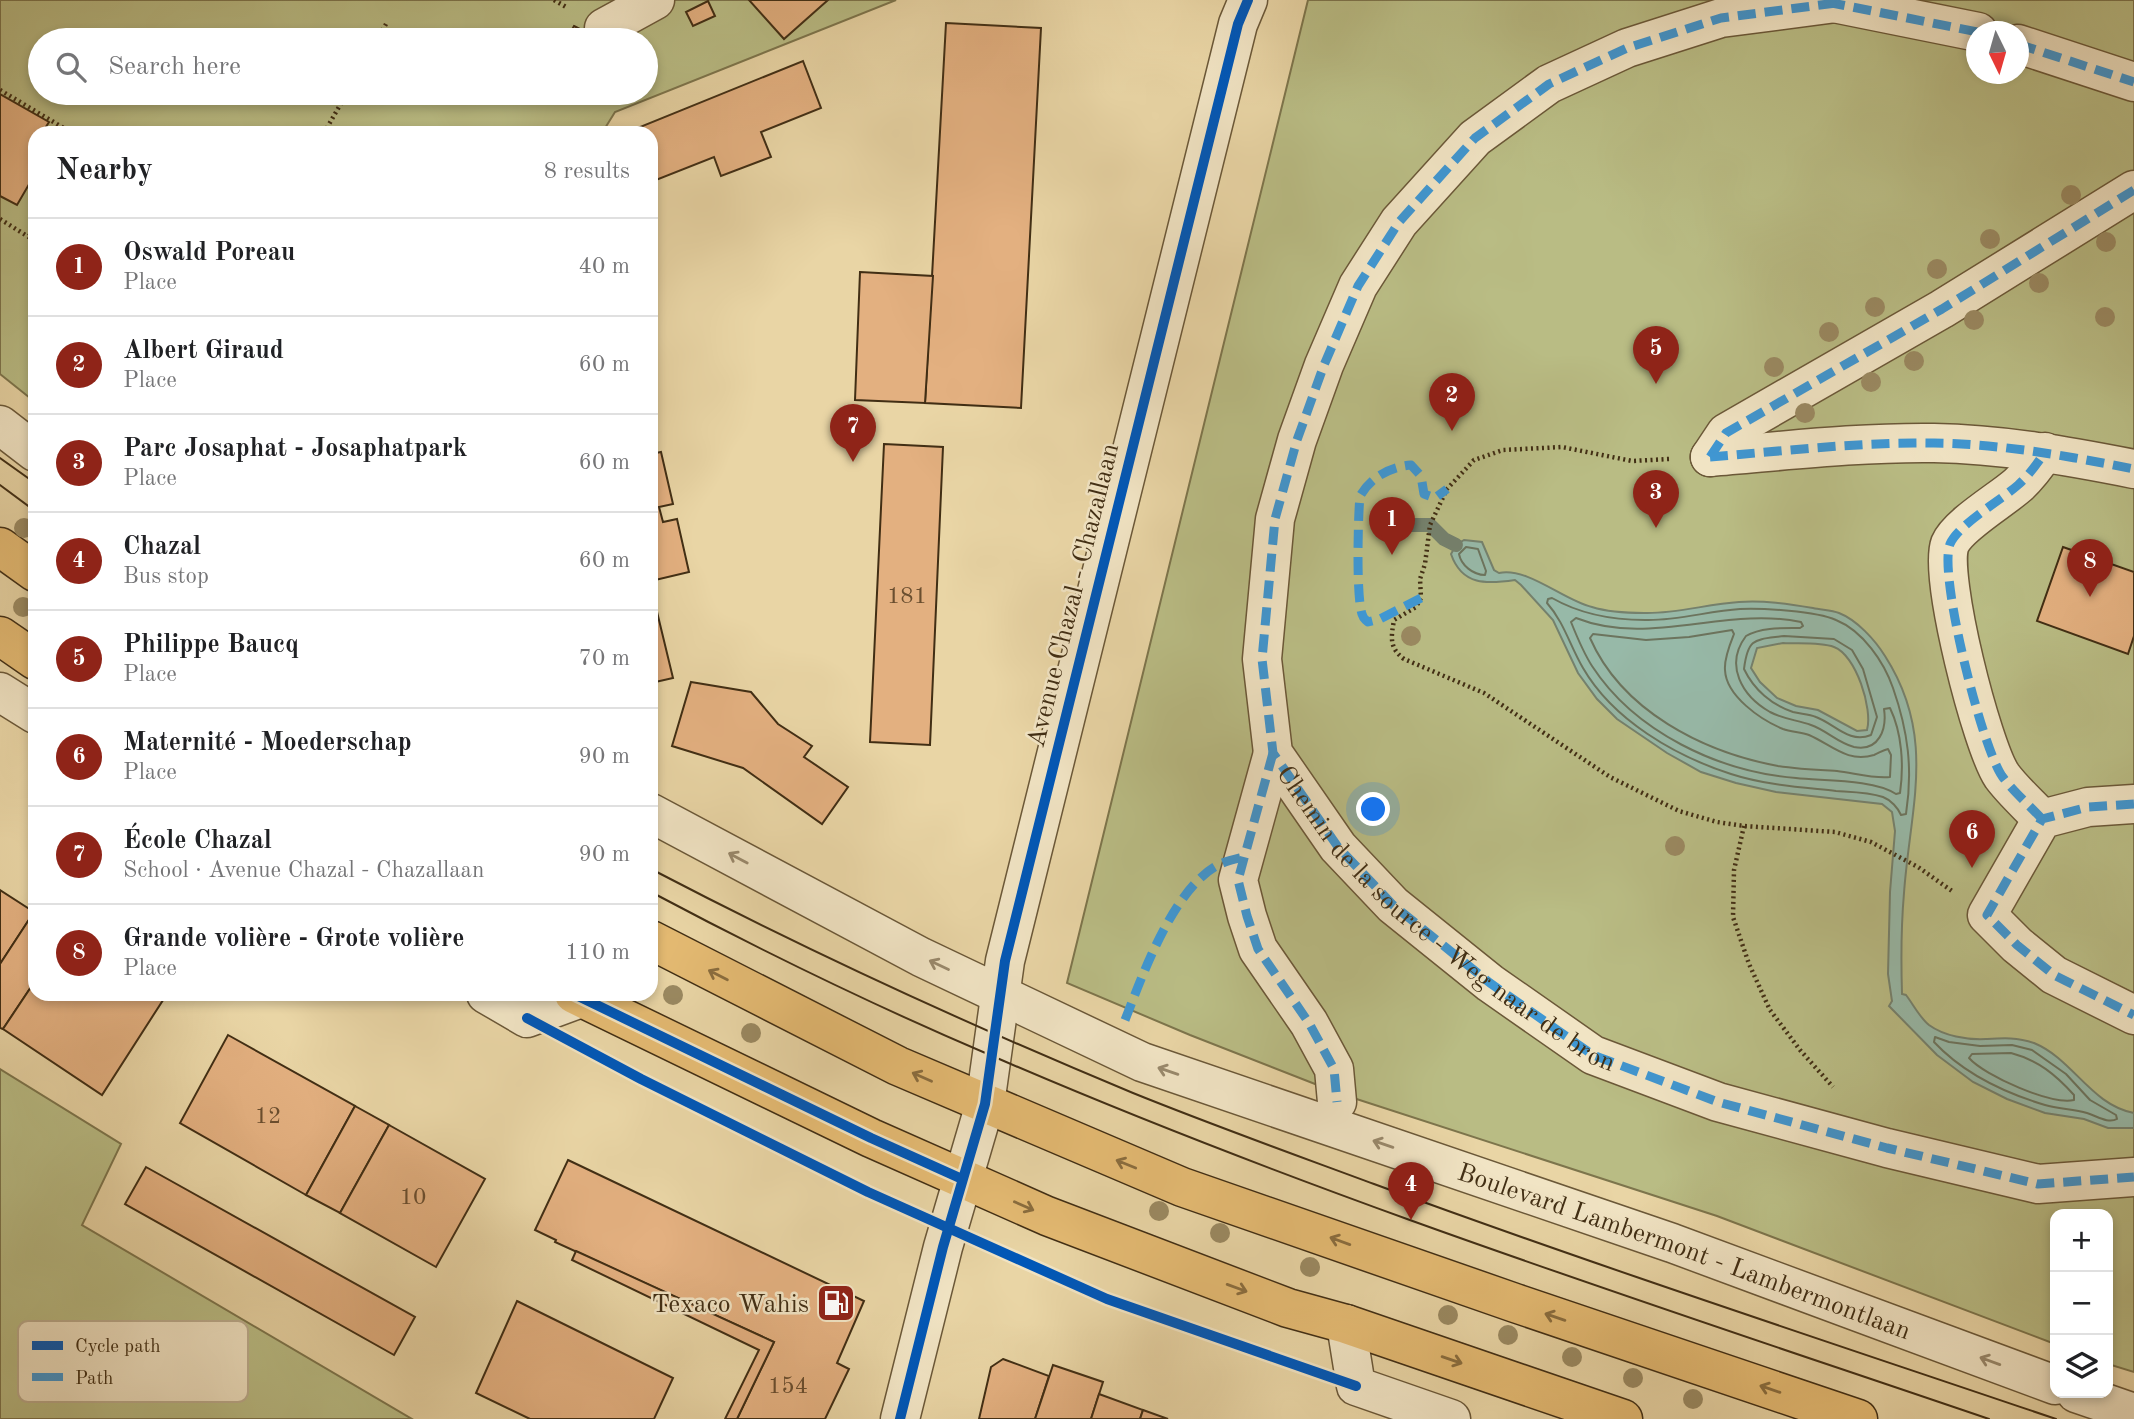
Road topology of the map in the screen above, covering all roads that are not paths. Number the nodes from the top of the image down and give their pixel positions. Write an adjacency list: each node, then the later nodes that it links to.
1 (655, 0): 4 (street)
2 (1828, 2): 5 (street, Chemin de la source - Weg naar de bron); 19 (street, Chemin de la source - Weg naar de bron)
3 (1241, 8): 24 (street, Avenue Chazal - Chazallaan)
4 (604, 28)
5 (1966, 29)
6 (2029, 47): 7 (street)
7 (2134, 82)
8 (2134, 190): 11 (street)
9 (0, 425): 10 (street)
10 (28, 447)
11 (2045, 452): 12 (street); 22 (street)
12 (2134, 469)
13 (0, 547): 14 (main road)
14 (28, 567)
15 (0, 636): 16 (main road)
16 (28, 655)
17 (0, 692): 18 (street)
18 (28, 710)
19 (1273, 753): 29 (street); 31 (street, Chemin de la source - Weg naar de bron)
20 (2134, 804): 22 (street)
21 (658, 817): 24 (street, Boulevard Lambermont - Lambermontlaan, one-way to 21)
22 (2042, 819): 28 (street)
23 (658, 944): 30 (main road, one-way to 23)
24 (1000, 994): 30 (street, Avenue Chazal - Chazallaan); 34 (street, Boulevard Lambermont - Lambermontlaan, one-way to 24)
25 (498, 1001): 26 (street)
26 (566, 1001)
27 (588, 1001): 32 (main road)
28 (2134, 1015)
29 (1337, 1102)
30 (985, 1104): 32 (street, Avenue Chazal - Chazallaan); 40 (main road, one-way to 30)
31 (2134, 1177)
32 (962, 1179): 33 (main road, one-way to 33); 37 (street, Avenue Chazal - Chazallaan)
33 (1346, 1324): 38 (street); 39 (main road, one-way to 39)
34 (2050, 1383)
35 (2090, 1398): 36 (street)
36 (2134, 1413)
37 (900, 1419)
38 (1451, 1419)
39 (1623, 1419)
40 (1858, 1419)

